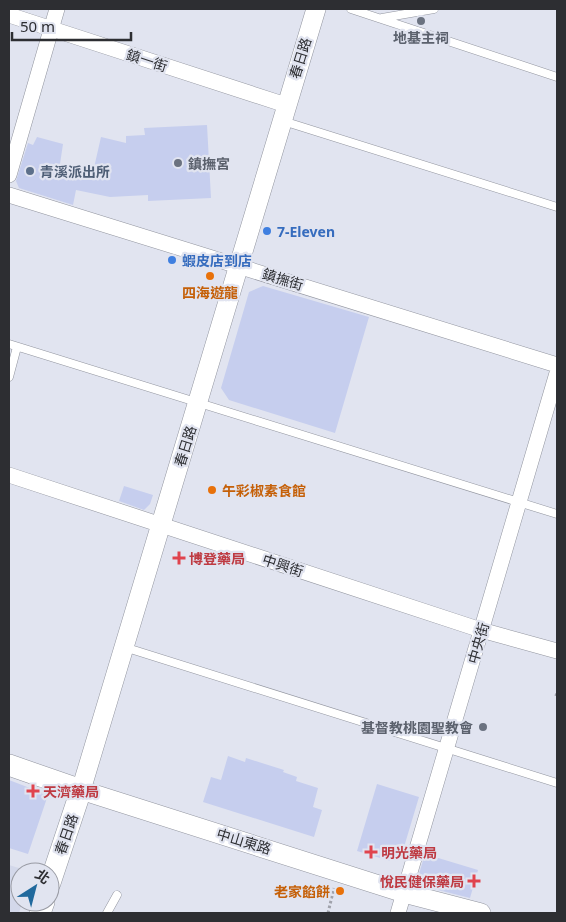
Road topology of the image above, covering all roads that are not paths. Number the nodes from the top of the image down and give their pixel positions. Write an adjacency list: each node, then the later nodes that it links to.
1 (57, 9): 7 (street)
2 (316, 9): 9 (street, 春日路)
3 (351, 9): 6 (lane)
4 (434, 9): 6 (lane)
5 (9, 15): 7 (street, 鎮一街)
6 (380, 18): 8 (lane)
7 (51, 28): 9 (street, 鎮一街); 10 (street)
8 (557, 77)
9 (284, 113): 12 (lane, 鎮一街); 13 (street, 春日路)
10 (9, 175)
11 (9, 195): 13 (street, 鎮撫街)
12 (557, 207)
13 (238, 264): 16 (street, 鎮撫街); 19 (street, 春日路)
14 (9, 344): 15 (lane)
15 (18, 347): 18 (lane); 19 (lane)
16 (557, 365)
17 (557, 373): 21 (street, 中央街)
18 (9, 377)
19 (198, 402): 21 (lane); 23 (street, 春日路)
20 (9, 475): 23 (street, 中興街)
21 (519, 502): 22 (lane); 24 (street, 中央街)
22 (557, 514)
23 (161, 525): 24 (street, 中興街); 25 (street, 春日路)
24 (481, 630): 26 (street, 中興街); 27 (street, 中央街)
25 (124, 647): 27 (lane); 30 (street, 春日路)
26 (557, 652)
27 (446, 750): 29 (lane); 32 (street, 中央街)
28 (9, 765): 30 (main road, 中山東路)
29 (557, 783)
30 (81, 790): 31 (main road, 春日路); 32 (street, 中山東路)
31 (57, 862)
32 (404, 893): 35 (street, 中央街); 36 (street, 中山東路)
33 (118, 895): 34 (lane)
34 (107, 913)
35 (398, 913)
36 (481, 913)

